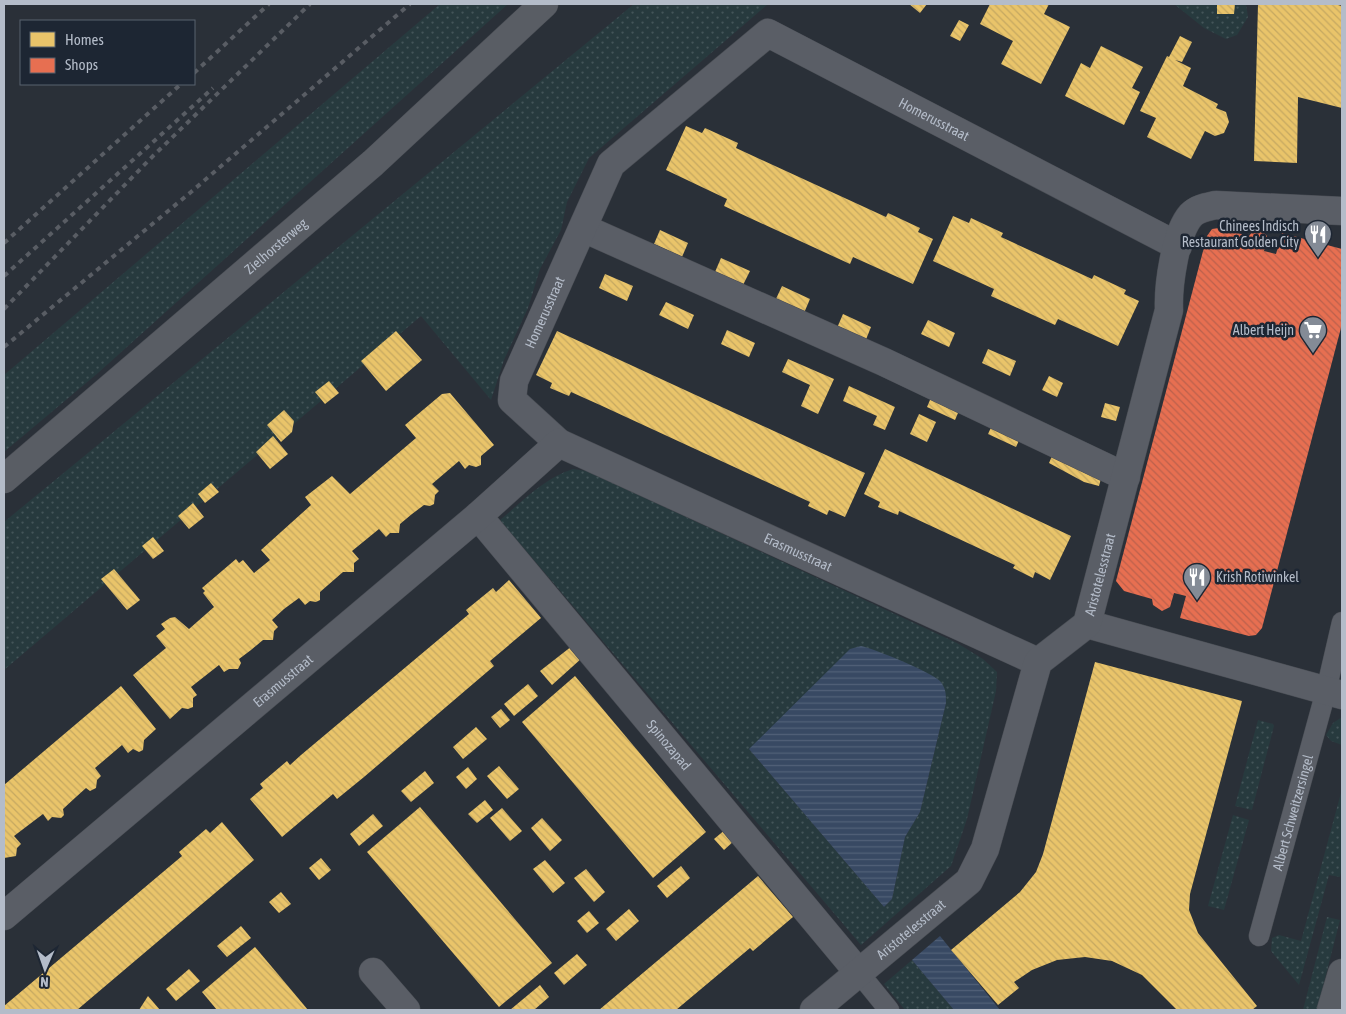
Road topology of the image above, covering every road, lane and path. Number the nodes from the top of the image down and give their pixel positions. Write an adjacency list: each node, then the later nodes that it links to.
1 (544, 5): 8 (main road, Zielhorsterweg)
2 (1342, 210): 4 (street)
3 (582, 228): 4 (street, Homerusstraat); 5 (street, Homerusstraat); 7 (street)
4 (1178, 246): 7 (street, Aristotelesstraat)
5 (512, 400): 6 (street, Erasmusstraat)
6 (559, 443): 9 (street, Erasmusstraat); 12 (street, Erasmusstraat)
7 (1126, 477): 11 (street, Aristotelesstraat)
8 (4, 479)
9 (478, 516): 14 (street, Erasmusstraat); 17 (street, Spinozapad)
10 (1342, 622): 13 (lane, Albert Schweitzersingel)
11 (1087, 624): 12 (street, Aristotelesstraat); 13 (street)
12 (1038, 662): 17 (street, Aristotelesstraat)
13 (1334, 693): 15 (lane, Albert Schweitzersingel)
14 (4, 916)
15 (1259, 936)
16 (373, 972): 19 (street)
17 (859, 973): 20 (street, Aristotelesstraat); 21 (lane)
18 (1342, 974): 22 (main road)
19 (406, 1010)
20 (814, 1010)
21 (889, 1010)
22 (1331, 1010)

